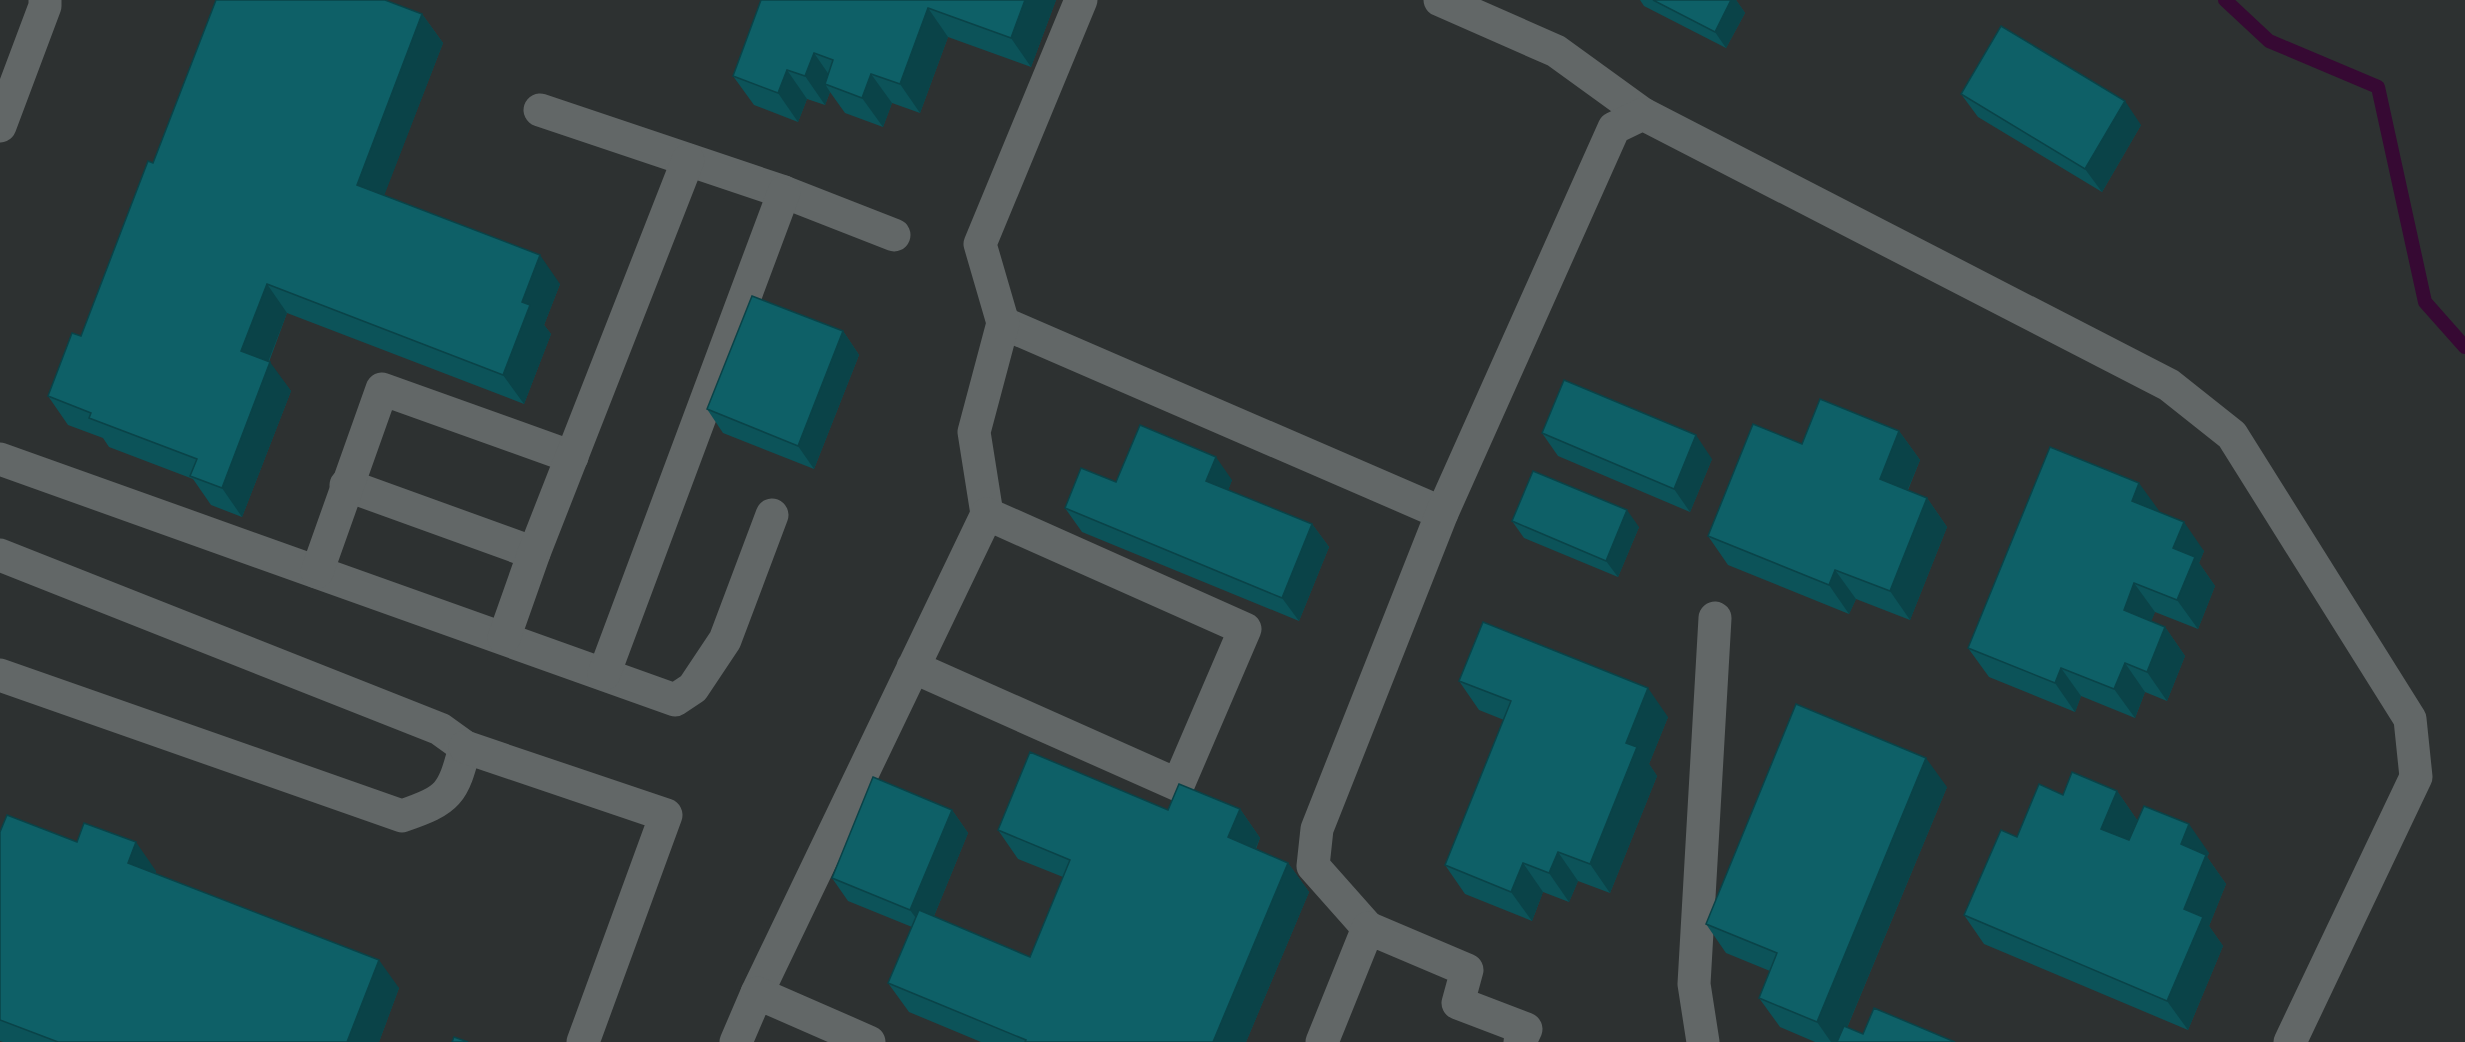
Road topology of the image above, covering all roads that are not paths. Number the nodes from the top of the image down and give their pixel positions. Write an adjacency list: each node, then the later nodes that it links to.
1 (45, 0): 6 (lane)
2 (1081, 0): 10 (lane)
3 (1440, 0): 5 (lane)
4 (540, 110): 7 (lane)
5 (1643, 114): 14 (lane); 34 (lane)
6 (0, 126)
7 (688, 160): 8 (lane); 11 (lane)
8 (784, 192): 9 (lane); 23 (lane)
9 (894, 235)
10 (1003, 323): 14 (lane); 15 (lane)
11 (572, 457): 13 (lane); 17 (lane)
12 (0, 459): 19 (lane)
13 (346, 486): 17 (lane); 19 (lane)
14 (1442, 513): 26 (lane)
15 (987, 514): 22 (lane); 22 (lane)
16 (772, 515): 23 (lane)
17 (534, 553): 21 (lane)
18 (0, 555): 25 (lane)
19 (317, 572): 21 (lane)
20 (1715, 618): 33 (lane)
21 (504, 638): 23 (lane)
22 (913, 667): 27 (lane)
23 (604, 674)
24 (0, 675): 25 (lane)
25 (452, 738): 28 (lane)
26 (1368, 928): 31 (lane); 32 (lane)
27 (757, 993): 29 (lane); 30 (lane)
28 (583, 1042)
29 (736, 1042)
30 (869, 1042)
31 (1323, 1042)
32 (1520, 1042)
33 (1703, 1042)
34 (2290, 1042)

